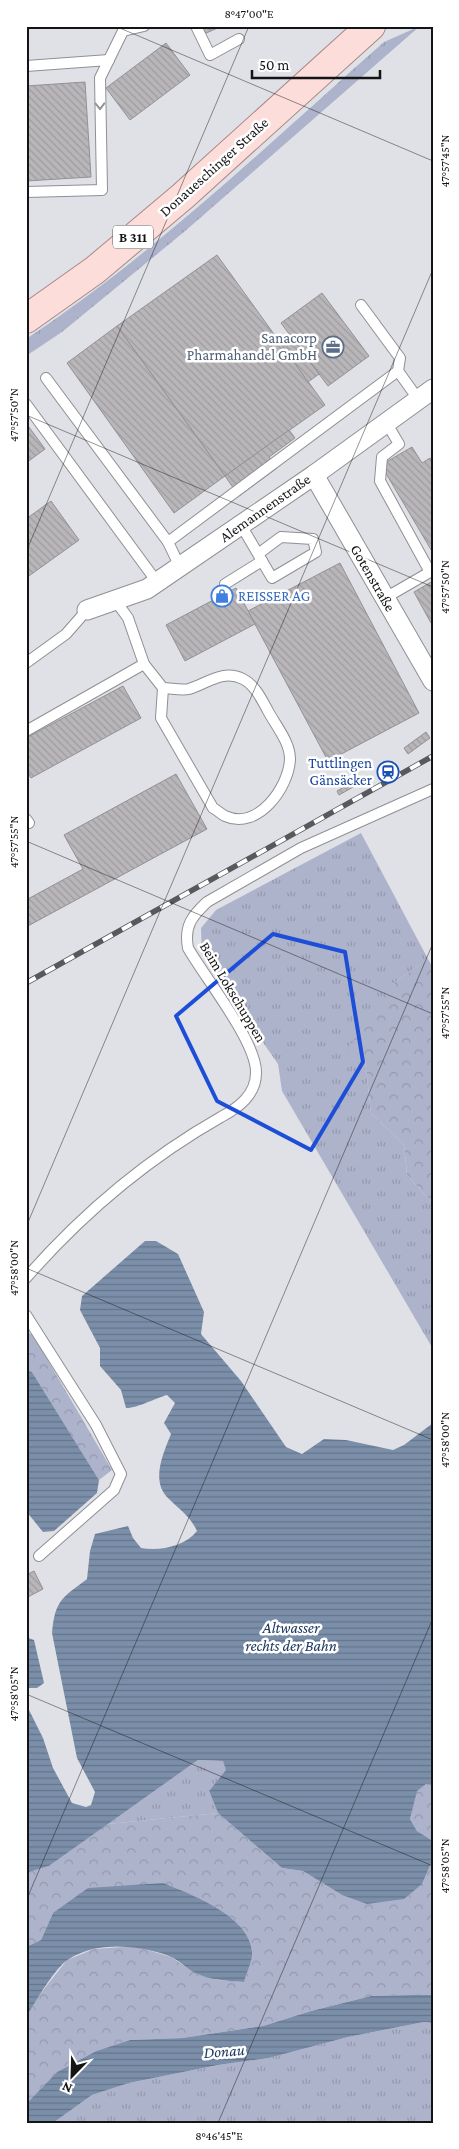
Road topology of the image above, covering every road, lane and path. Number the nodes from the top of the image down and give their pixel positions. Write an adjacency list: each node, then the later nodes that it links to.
1 (144, 26): 4 (lane)
2 (196, 26): 5 (lane)
3 (371, 26): 10 (main road, Donaueschinger Straße / B 311)
4 (123, 28): 6 (lane)
5 (239, 39)
6 (109, 60): 7 (lane); 8 (lane, one-way to 8)
7 (26, 66)
8 (26, 192)
9 (361, 305): 11 (lane)
10 (26, 319)
11 (398, 372): 13 (lane); 18 (lane)
12 (46, 378): 18 (lane)
13 (426, 394): 15 (street, Alemannenstraße)
14 (26, 404): 21 (lane)
15 (386, 422): 16 (street, Alemannenstraße); 23 (lane)
16 (314, 475): 17 (street, Alemannenstraße); 23 (street, Gotenstraße)
17 (241, 525): 19 (lane); 20 (street, Alemannenstraße)
18 (168, 542): 20 (lane)
19 (260, 557): 19 (lane); 22 (lane)
20 (180, 567): 21 (street, Alemannenstraße)
21 (158, 582): 24 (street, Alemannenstraße)
22 (225, 584)
23 (384, 598): 28 (street, Gotenstraße)
24 (115, 600): 25 (street, Alemannenstraße); 27 (lane)
25 (87, 610): 26 (lane)
26 (26, 663)
27 (144, 664): 29 (lane); 30 (lane)
28 (433, 681)
29 (163, 688): 29 (lane)
30 (26, 731)
31 (433, 789): 32 (lane, Beim Lokschuppen)
32 (26, 1278)
33 (26, 1314): 34 (lane)
34 (38, 1556)

